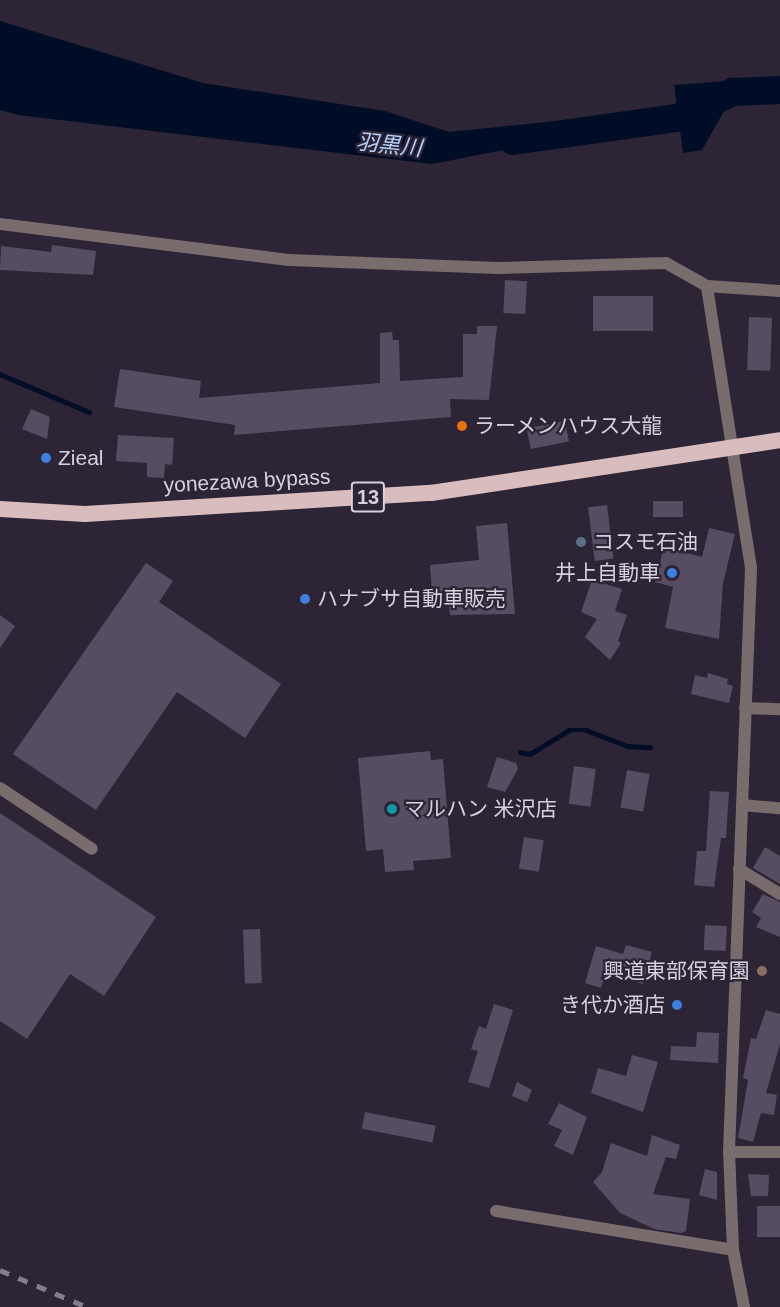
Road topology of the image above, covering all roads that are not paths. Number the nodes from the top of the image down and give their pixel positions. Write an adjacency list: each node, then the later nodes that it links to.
1 (0, 224): 2 (street)
2 (707, 286): 3 (street); 5 (street)
3 (780, 291)
4 (780, 440): 5 (highway, yonezawa bypass / 13)
5 (733, 448): 6 (highway, yonezawa bypass / 13); 7 (street)
6 (0, 509)
7 (745, 708): 8 (street); 10 (street)
8 (780, 709)
9 (0, 788): 12 (street)
10 (742, 805): 11 (street); 13 (street)
11 (780, 808)
12 (92, 849)
13 (739, 869): 14 (street); 15 (street)
14 (780, 894)
15 (729, 1152): 16 (street); 18 (street)
16 (780, 1152)
17 (496, 1211): 18 (street)
18 (733, 1250): 19 (street)
19 (744, 1307)

